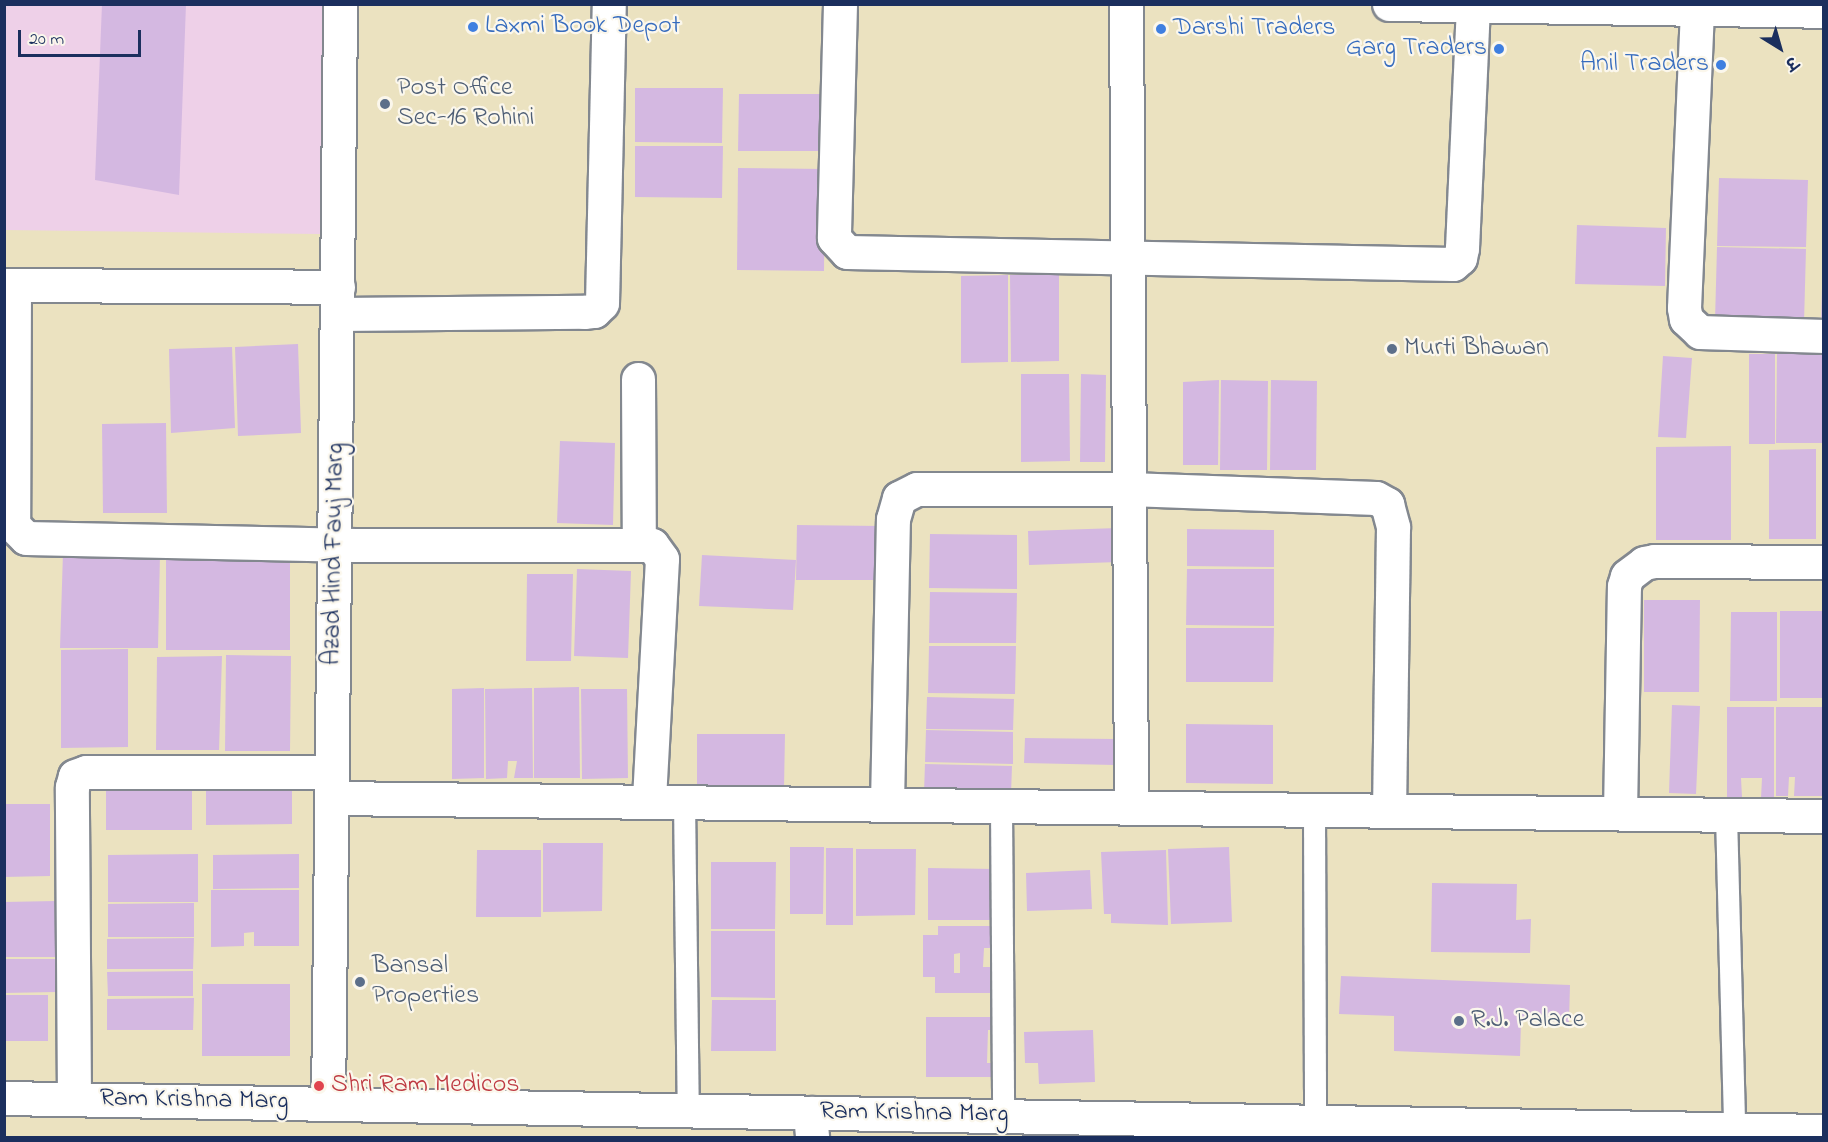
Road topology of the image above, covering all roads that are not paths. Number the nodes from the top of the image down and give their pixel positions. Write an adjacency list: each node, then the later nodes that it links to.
1 (340, 4): 13 (street, Azad Hind Fauj Marg)
2 (609, 4): 13 (street)
3 (840, 4): 11 (street)
4 (1126, 4): 11 (street)
5 (1389, 4): 6 (street)
6 (1427, 5): 7 (street)
7 (1473, 5): 8 (street); 11 (street)
8 (1589, 6): 9 (street)
9 (1697, 10): 10 (street); 14 (street)
10 (1824, 11)
11 (1128, 259): 16 (street)
12 (9, 285): 13 (street); 17 (street)
13 (338, 300): 17 (street, Azad Hind Fauj Marg)
14 (1824, 336)
15 (638, 379): 18 (street)
16 (1129, 489): 23 (street); 25 (street); 27 (street)
17 (335, 544): 18 (street); 20 (street, Azad Hind Fauj Marg)
18 (639, 544): 21 (street)
19 (1824, 562): 28 (street)
20 (332, 785): 21 (street); 32 (street); 33 (street, Azad Hind Fauj Marg)
21 (649, 800): 22 (street)
22 (684, 800): 23 (street); 34 (lane)
23 (887, 803): 24 (street)
24 (1001, 805): 25 (street); 35 (lane)
25 (1131, 806): 26 (street)
26 (1314, 809): 27 (street); 36 (lane)
27 (1389, 810): 28 (street)
28 (1620, 813): 29 (street)
29 (1726, 815): 30 (street); 38 (lane)
30 (1824, 816)
31 (4, 1098): 32 (street, Ram Krishna Marg)
32 (74, 1099): 33 (street, Ram Krishna Marg)
33 (328, 1104): 34 (street, Ram Krishna Marg)
34 (688, 1110): 37 (street, Ram Krishna Marg)
35 (1003, 1116): 36 (street, Ram Krishna Marg); 37 (street, Ram Krishna Marg)
36 (1315, 1121): 38 (street, Ram Krishna Marg)
37 (811, 1125)
38 (1734, 1130): 39 (street, Ram Krishna Marg)
39 (1824, 1131)

